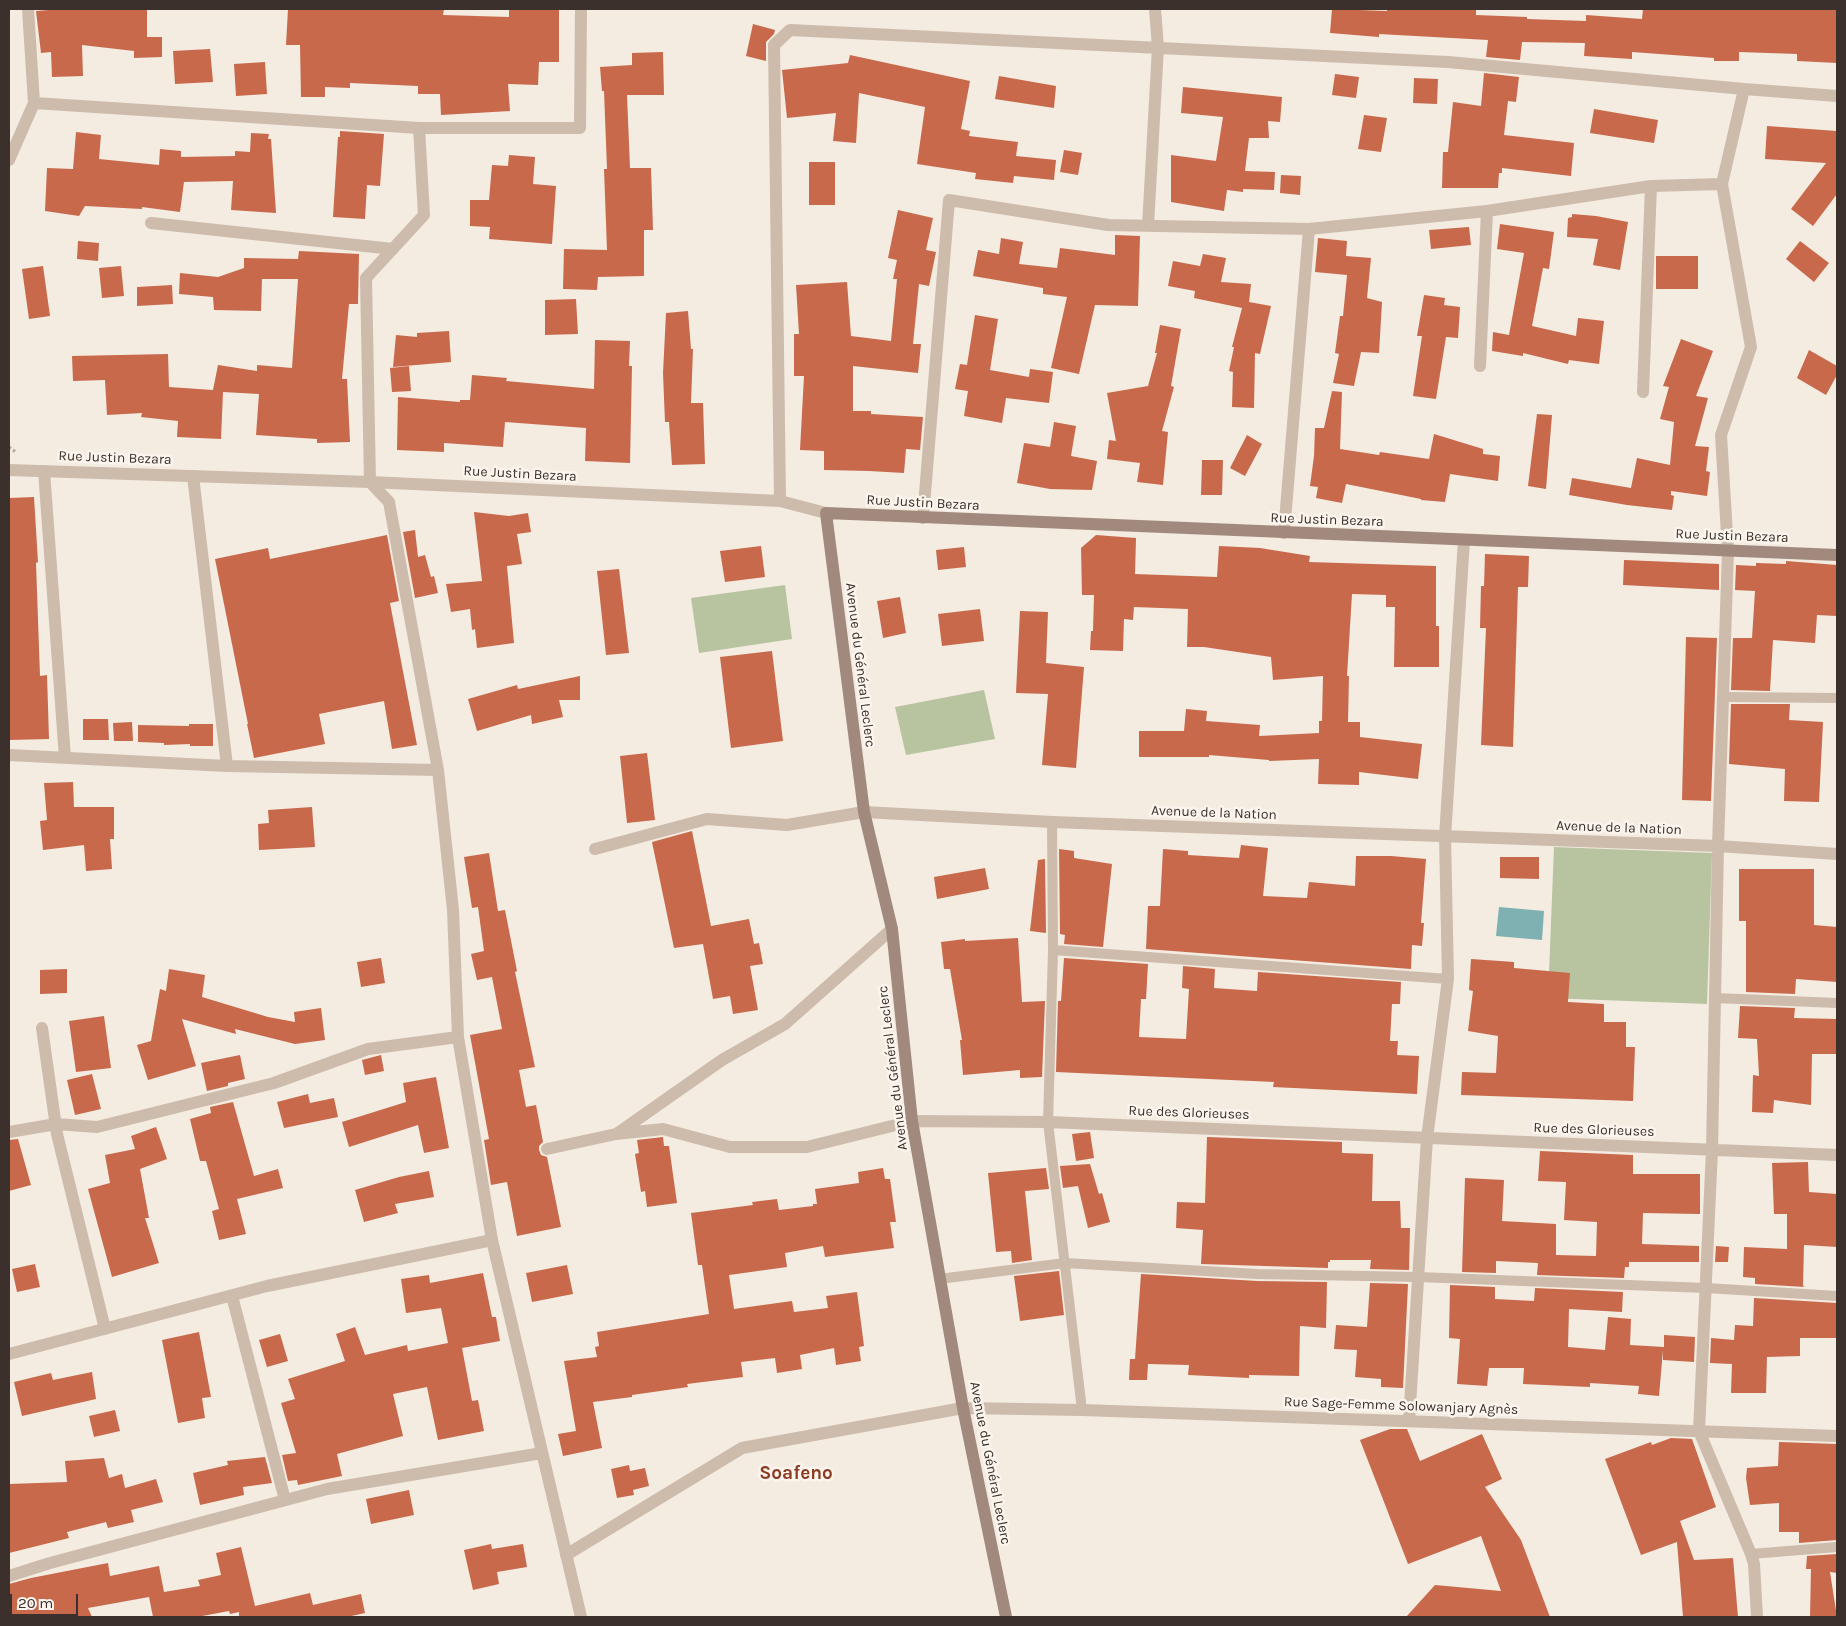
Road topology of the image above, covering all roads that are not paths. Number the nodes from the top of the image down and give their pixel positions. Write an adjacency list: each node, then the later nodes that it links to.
1 (28, 9): 7 (street)
2 (581, 9): 8 (street)
3 (1155, 9): 4 (street)
4 (1158, 47): 5 (street); 14 (street); 23 (street)
5 (1744, 89): 6 (street); 10 (street)
6 (1837, 96)
7 (34, 103): 8 (street); 9 (street)
8 (419, 128): 16 (street)
9 (9, 160)
10 (1722, 184): 11 (street); 28 (street)
11 (1651, 186): 12 (street); 18 (street)
12 (1487, 212): 15 (street); 17 (street)
13 (151, 223): 16 (street)
14 (1148, 226): 15 (street); 25 (street)
15 (1309, 229): 26 (street)
16 (393, 249): 22 (street)
17 (1480, 366)
18 (1643, 392)
19 (9, 470): 20 (street, Rue Justin Bezara)
20 (44, 471): 21 (street, Rue Justin Bezara); 33 (street)
21 (194, 476): 22 (street, Rue Justin Bezara); 34 (street)
22 (370, 482): 23 (street, Rue Justin Bezara); 35 (street)
23 (780, 501): 24 (street, Rue Justin Bezara)
24 (826, 513): 25 (main road, Rue Justin Bezara); 36 (main road, Avenue du Général Leclerc)
25 (923, 518): 26 (main road, Rue Justin Bezara)
26 (1284, 533): 27 (main road, Rue Justin Bezara)
27 (1464, 540): 28 (main road, Rue Justin Bezara); 38 (street)
28 (1728, 551): 29 (main road, Rue Justin Bezara); 30 (street)
29 (1837, 555)
30 (1723, 696): 31 (lane); 39 (street)
31 (1837, 698)
32 (9, 756): 33 (street)
33 (65, 758): 34 (street)
34 (227, 766): 35 (street)
35 (438, 770): 48 (street)
36 (864, 812): 37 (street, Avenue de la Nation); 40 (street, Avenue de la Nation); 42 (main road, Avenue du Général Leclerc)
37 (1052, 822): 38 (street, Avenue de la Nation); 43 (lane)
38 (1445, 837): 39 (street, Avenue de la Nation); 44 (street)
39 (1718, 846): 41 (street, Avenue de la Nation); 45 (street)
40 (595, 849)
41 (1837, 854)
42 (892, 929): 49 (main road, Avenue du Général Leclerc); 53 (street)
43 (1053, 950): 44 (lane); 50 (lane)
44 (1448, 980): 54 (street)
45 (1715, 998): 46 (lane); 56 (street)
46 (1837, 1003)
47 (42, 1028): 51 (street)
48 (458, 1037): 51 (street); 58 (street)
49 (912, 1121): 50 (street, Rue des Glorieuses); 53 (street, Rue des Glorieuses); 61 (main road, Avenue du Général Leclerc)
50 (1048, 1122): 54 (street, Rue des Glorieuses); 59 (lane)
51 (56, 1124): 52 (street); 65 (street)
52 (9, 1132)
53 (616, 1134): 55 (street, Rue des Glorieuses)
54 (1427, 1138): 56 (street, Rue des Glorieuses); 60 (street)
55 (546, 1149)
56 (1712, 1150): 57 (street, Rue des Glorieuses); 62 (street)
57 (1837, 1155)
58 (492, 1240): 63 (street); 72 (street)
59 (1065, 1263): 60 (lane); 61 (lane); 68 (lane)
60 (1418, 1277): 62 (lane); 69 (street)
61 (939, 1279): 67 (main road, Avenue du Général Leclerc)
62 (1706, 1288): 64 (lane); 70 (street)
63 (232, 1296): 65 (street); 73 (street)
64 (1837, 1296)
65 (106, 1329): 66 (street)
66 (9, 1354)
67 (963, 1408): 68 (street, Rue Sage-Femme Solowanjary Agnès); 76 (street, Rue Sage-Femme Solowanjary Agnès); 79 (main road, Avenue du Général Leclerc)
68 (1082, 1410): 69 (street, Rue Sage-Femme Solowanjary Agnès)
69 (1409, 1421): 70 (street, Rue Sage-Femme Solowanjary Agnès)
70 (1699, 1431): 71 (street, Rue Sage-Femme Solowanjary Agnès); 75 (street)
71 (1837, 1436)
72 (542, 1453): 73 (street); 76 (street)
73 (285, 1500): 77 (street)
74 (1837, 1547): 75 (lane)
75 (1751, 1554): 80 (street)
76 (566, 1555): 78 (street)
77 (9, 1576)
78 (581, 1617)
79 (1006, 1617)
80 (1757, 1617)

